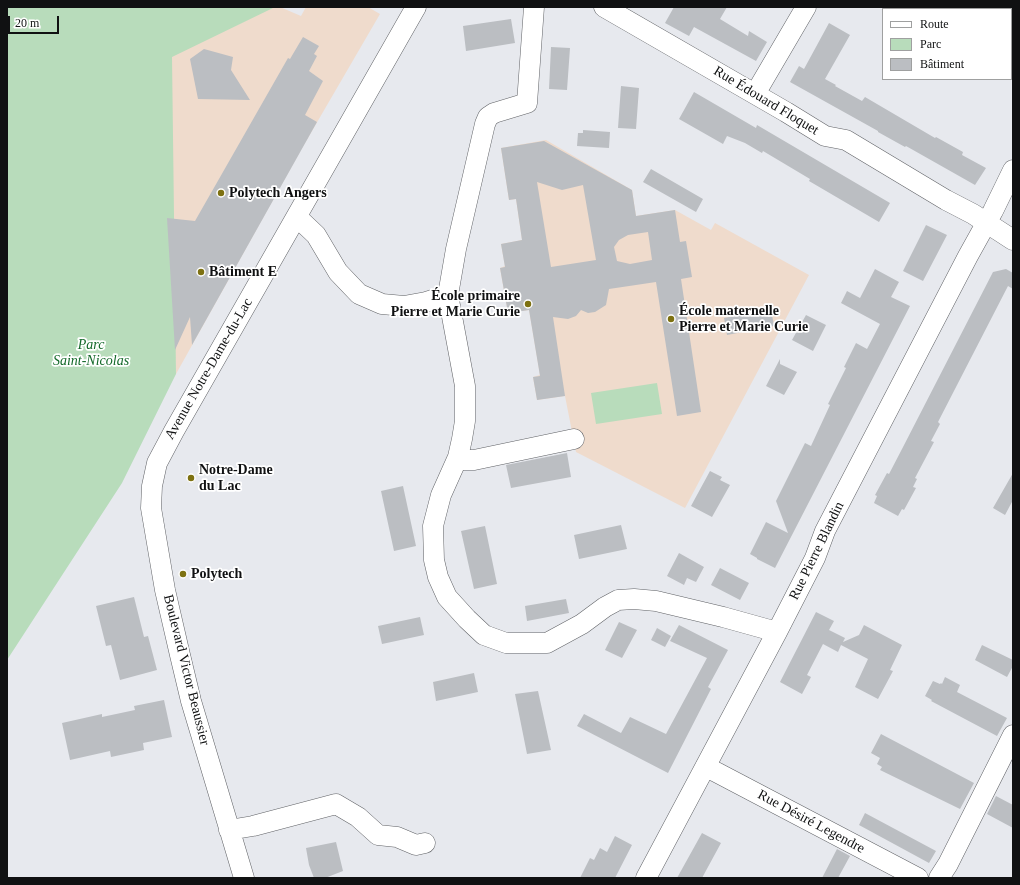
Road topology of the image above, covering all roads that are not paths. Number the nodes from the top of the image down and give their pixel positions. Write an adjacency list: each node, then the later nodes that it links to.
1 (416, 7): 7 (street, Avenue Notre-Dame-du-Lac)
2 (534, 7): 10 (street)
3 (604, 7): 5 (street, Rue Édouard Floquet)
4 (806, 7): 5 (street)
5 (756, 94): 8 (street, Rue Édouard Floquet)
6 (1013, 170): 8 (street, Rue Pierre Blandin)
7 (297, 216): 10 (street); 13 (street, Avenue Notre-Dame-du-Lac)
8 (987, 223): 9 (street, Rue Édouard Floquet); 14 (street, Rue Pierre Blandin)
9 (1013, 240)
10 (448, 295): 12 (street)
11 (574, 439): 12 (street)
12 (458, 457): 14 (street)
13 (151, 508): 17 (street, Boulevard Victor Beaussier)
14 (777, 632): 16 (street, Rue Pierre Blandin)
15 (1013, 735): 22 (street)
16 (704, 767): 20 (street, Rue Pierre Blandin); 21 (street, Rue Désiré Legendre)
17 (229, 830): 18 (street); 19 (street, Boulevard Victor Beaussier)
18 (425, 843)
19 (244, 878)
20 (646, 878)
21 (918, 878)
22 (939, 878)

